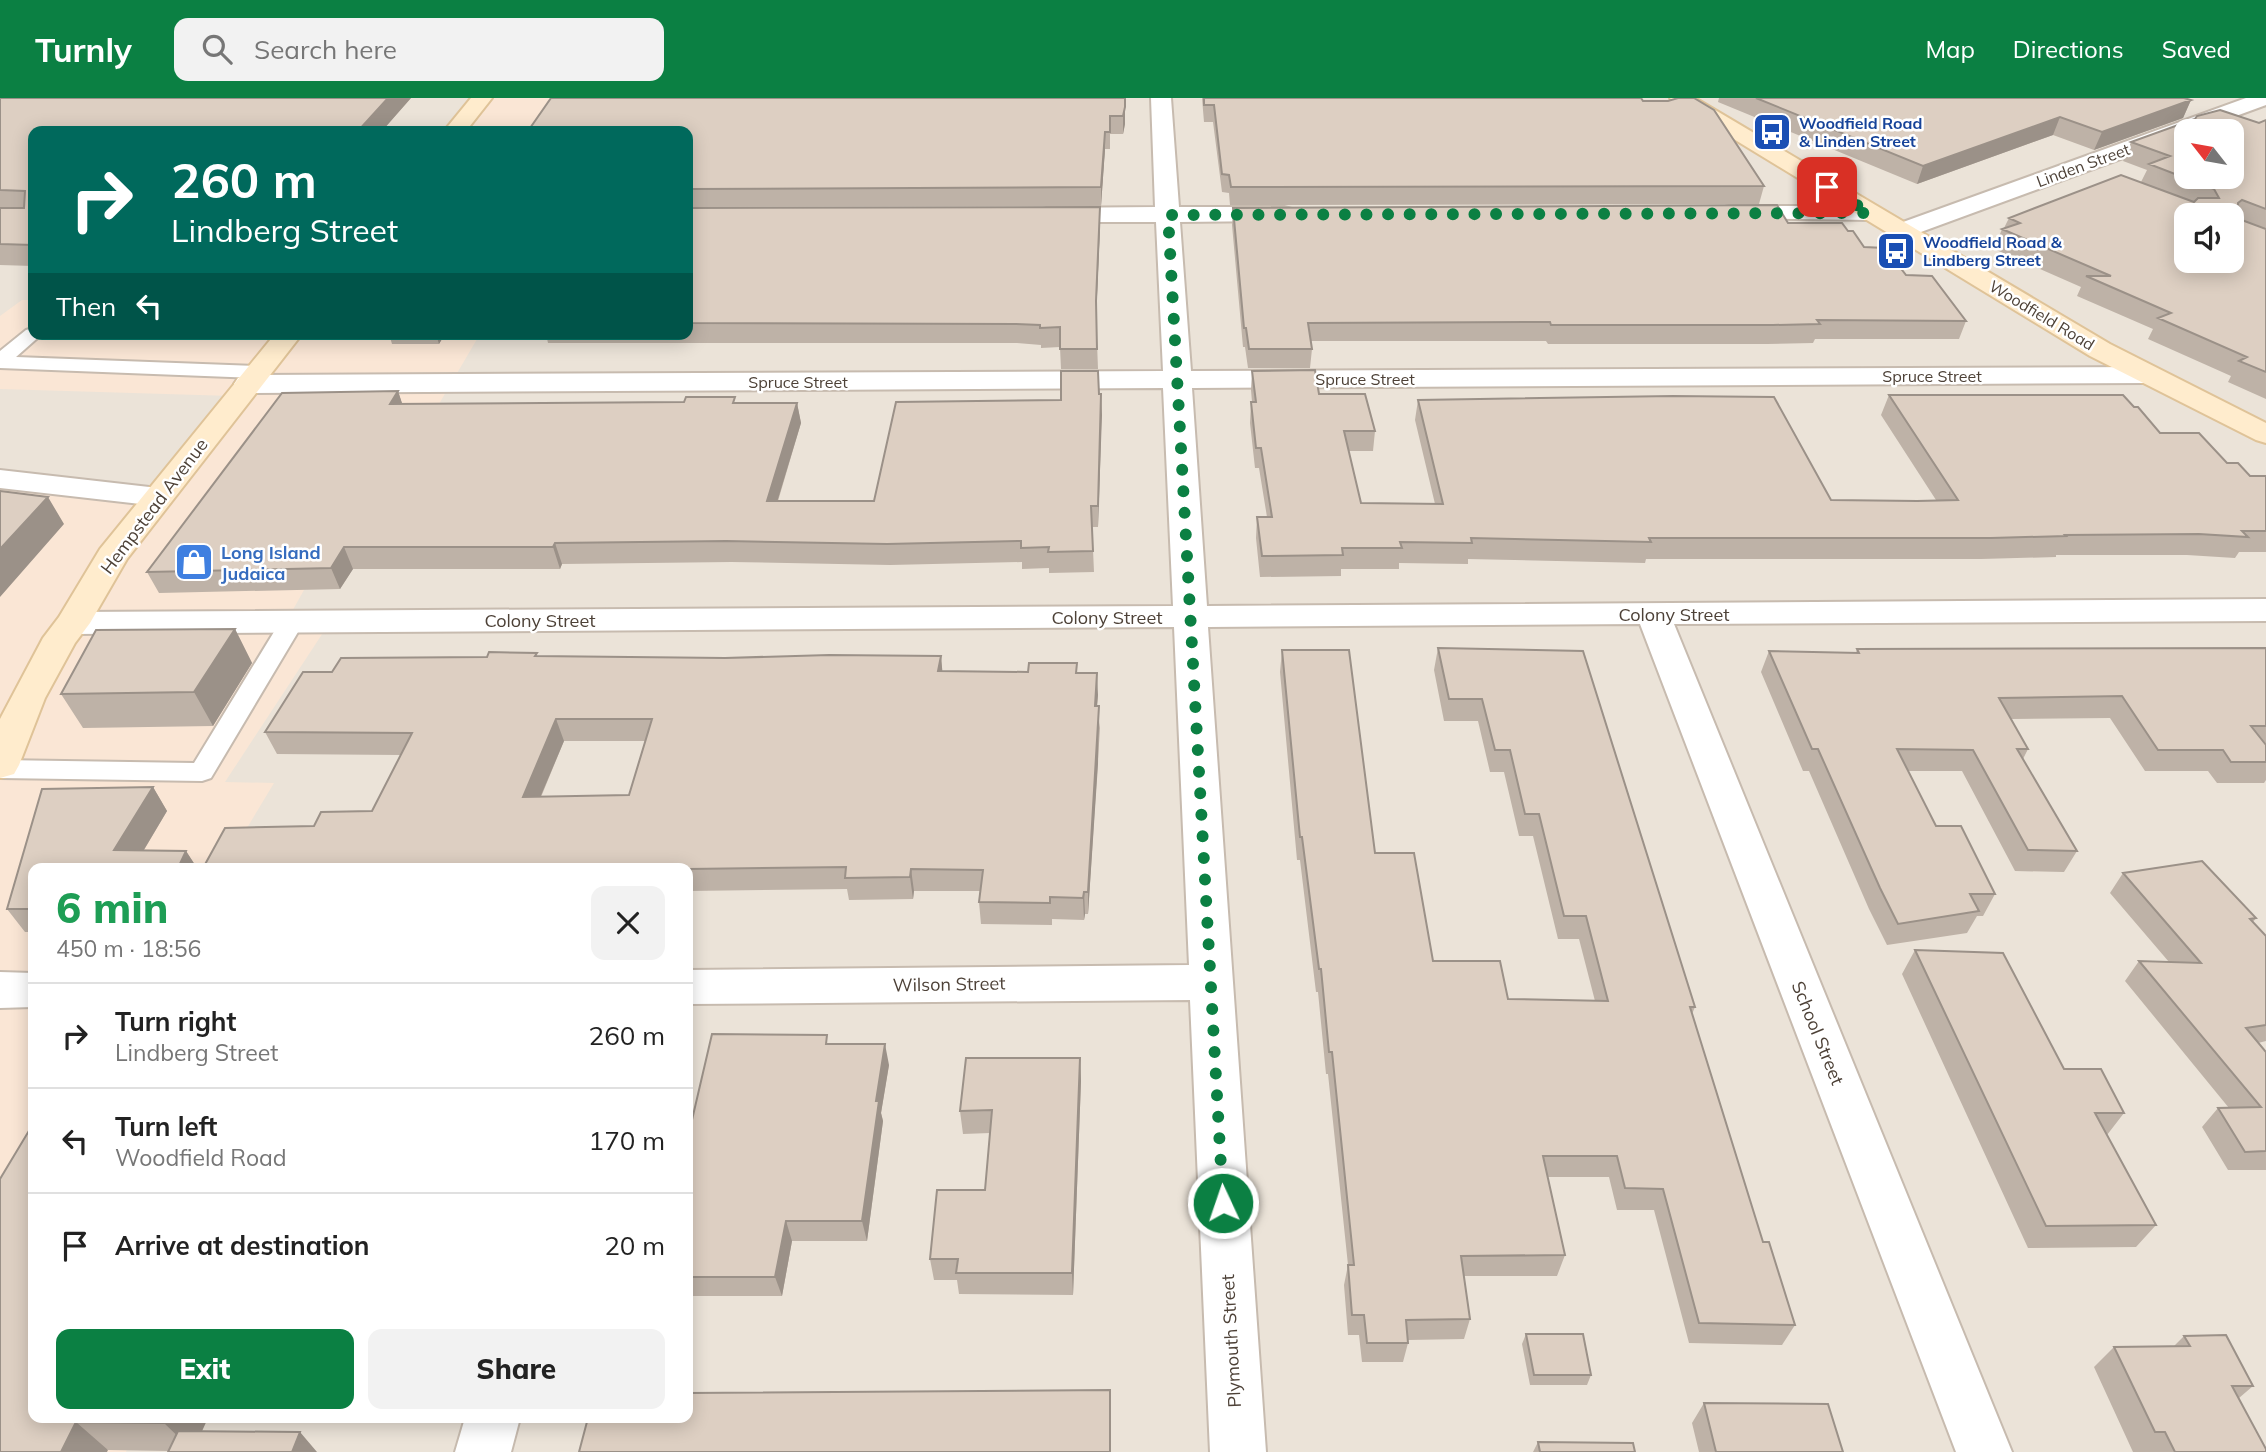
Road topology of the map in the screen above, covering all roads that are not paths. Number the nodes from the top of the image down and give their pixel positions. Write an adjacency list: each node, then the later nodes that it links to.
1 (482, 98): 5 (main road)
2 (1161, 98): 12 (street, Plymouth Street)
3 (1680, 98): 9 (main road, Woodfield Road)
4 (2266, 98): 6 (street, Linden Street)
5 (459, 126)
6 (2073, 168): 7 (street); 13 (street, Linden Street)
7 (2110, 182)
8 (1706, 213): 9 (street)
9 (1870, 213): 13 (main road, Woodfield Road)
10 (1306, 214): 12 (street)
11 (1031, 215): 12 (street)
12 (1168, 215): 19 (street, Plymouth Street)
13 (1901, 231): 17 (main road, Woodfield Road)
14 (28, 338): 16 (lane)
15 (284, 340): 18 (main road, Hempstead Avenue)
16 (0, 361): 18 (lane)
17 (2146, 375): 19 (street, Spruce Street); 20 (main road, Woodfield Road)
18 (253, 378): 19 (street, Spruce Street); 22 (main road, Hempstead Avenue)
19 (1179, 380): 25 (street, Plymouth Street)
20 (2266, 434)
21 (0, 479): 22 (street)
22 (158, 497): 27 (main road, Hempstead Avenue)
23 (2266, 610): 24 (street, Colony Street)
24 (1653, 614): 25 (street, Colony Street); 36 (street, School Street)
25 (1191, 616): 26 (street, Colony Street); 29 (street, Plymouth Street)
26 (292, 622): 27 (street, Colony Street); 28 (lane)
27 (73, 623): 28 (main road, Hempstead Avenue)
28 (0, 767)
29 (1210, 982): 30 (street, Wilson Street); 35 (street, Plymouth Street)
30 (693, 987)
31 (0, 990): 32 (street)
32 (28, 990)
33 (492, 1423): 34 (street)
34 (483, 1452)
35 (1238, 1452)
36 (1984, 1452)

